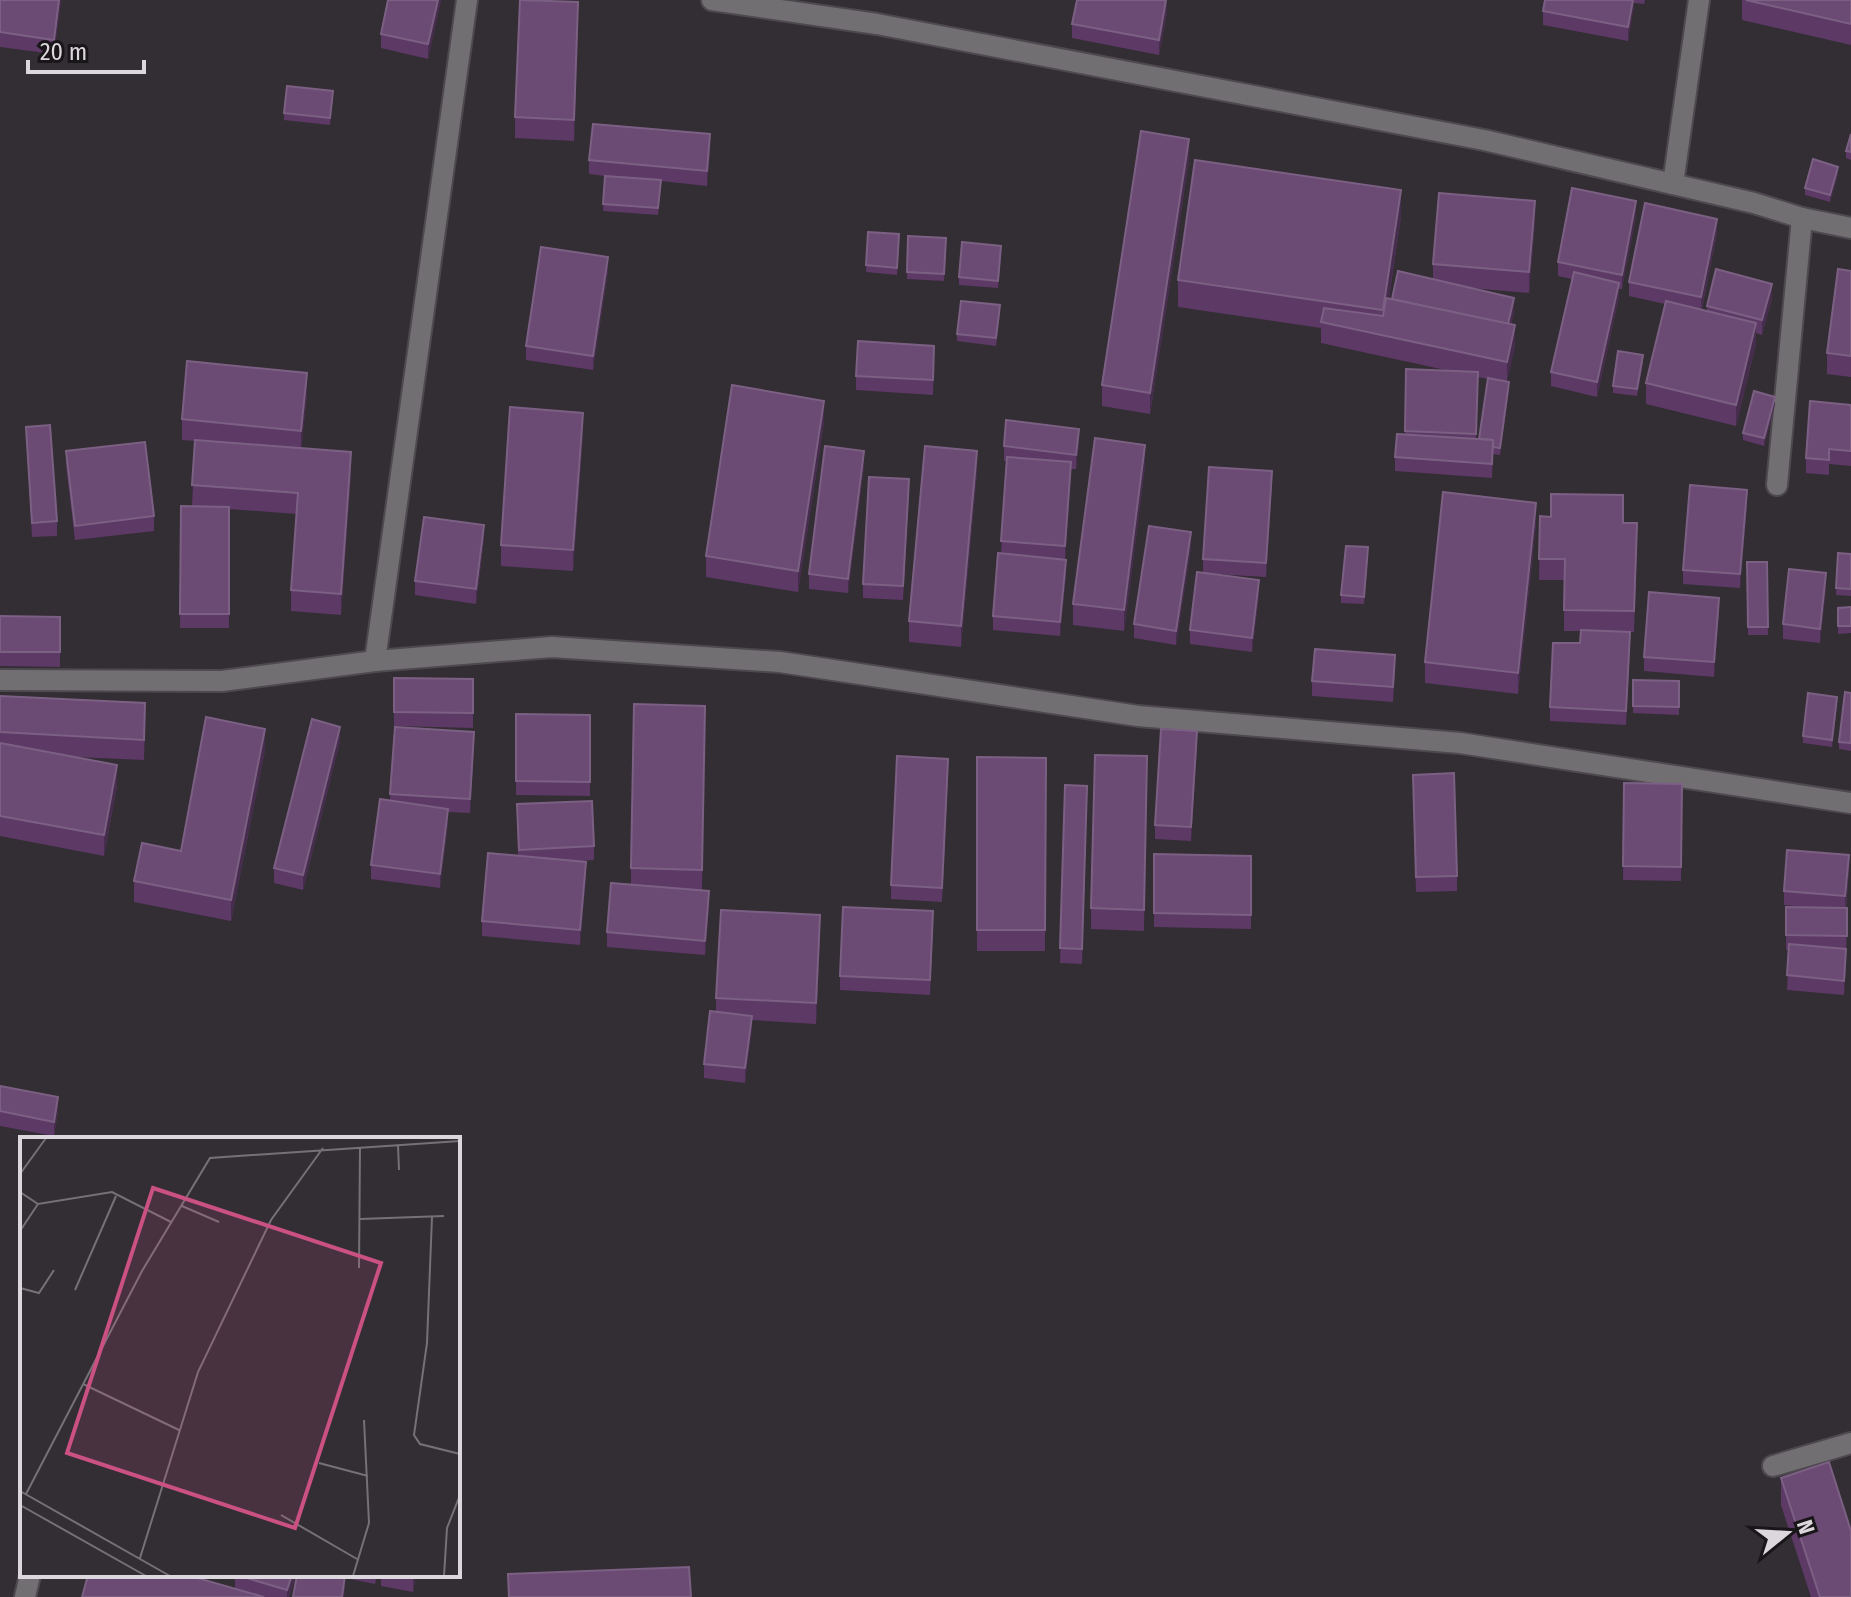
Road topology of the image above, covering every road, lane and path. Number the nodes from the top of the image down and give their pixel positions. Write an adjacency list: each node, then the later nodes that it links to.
1 (467, 0): 8 (street)
2 (712, 0): 4 (street)
3 (1699, 0): 4 (street)
4 (1673, 184): 5 (street)
5 (1802, 218): 6 (street); 7 (street)
6 (1851, 228)
7 (1777, 485)
8 (375, 661): 9 (street); 10 (street)
9 (0, 680)
10 (1851, 803)
11 (1851, 1443): 12 (street)
12 (1773, 1466)
13 (30, 1577): 14 (street)
14 (25, 1597)

